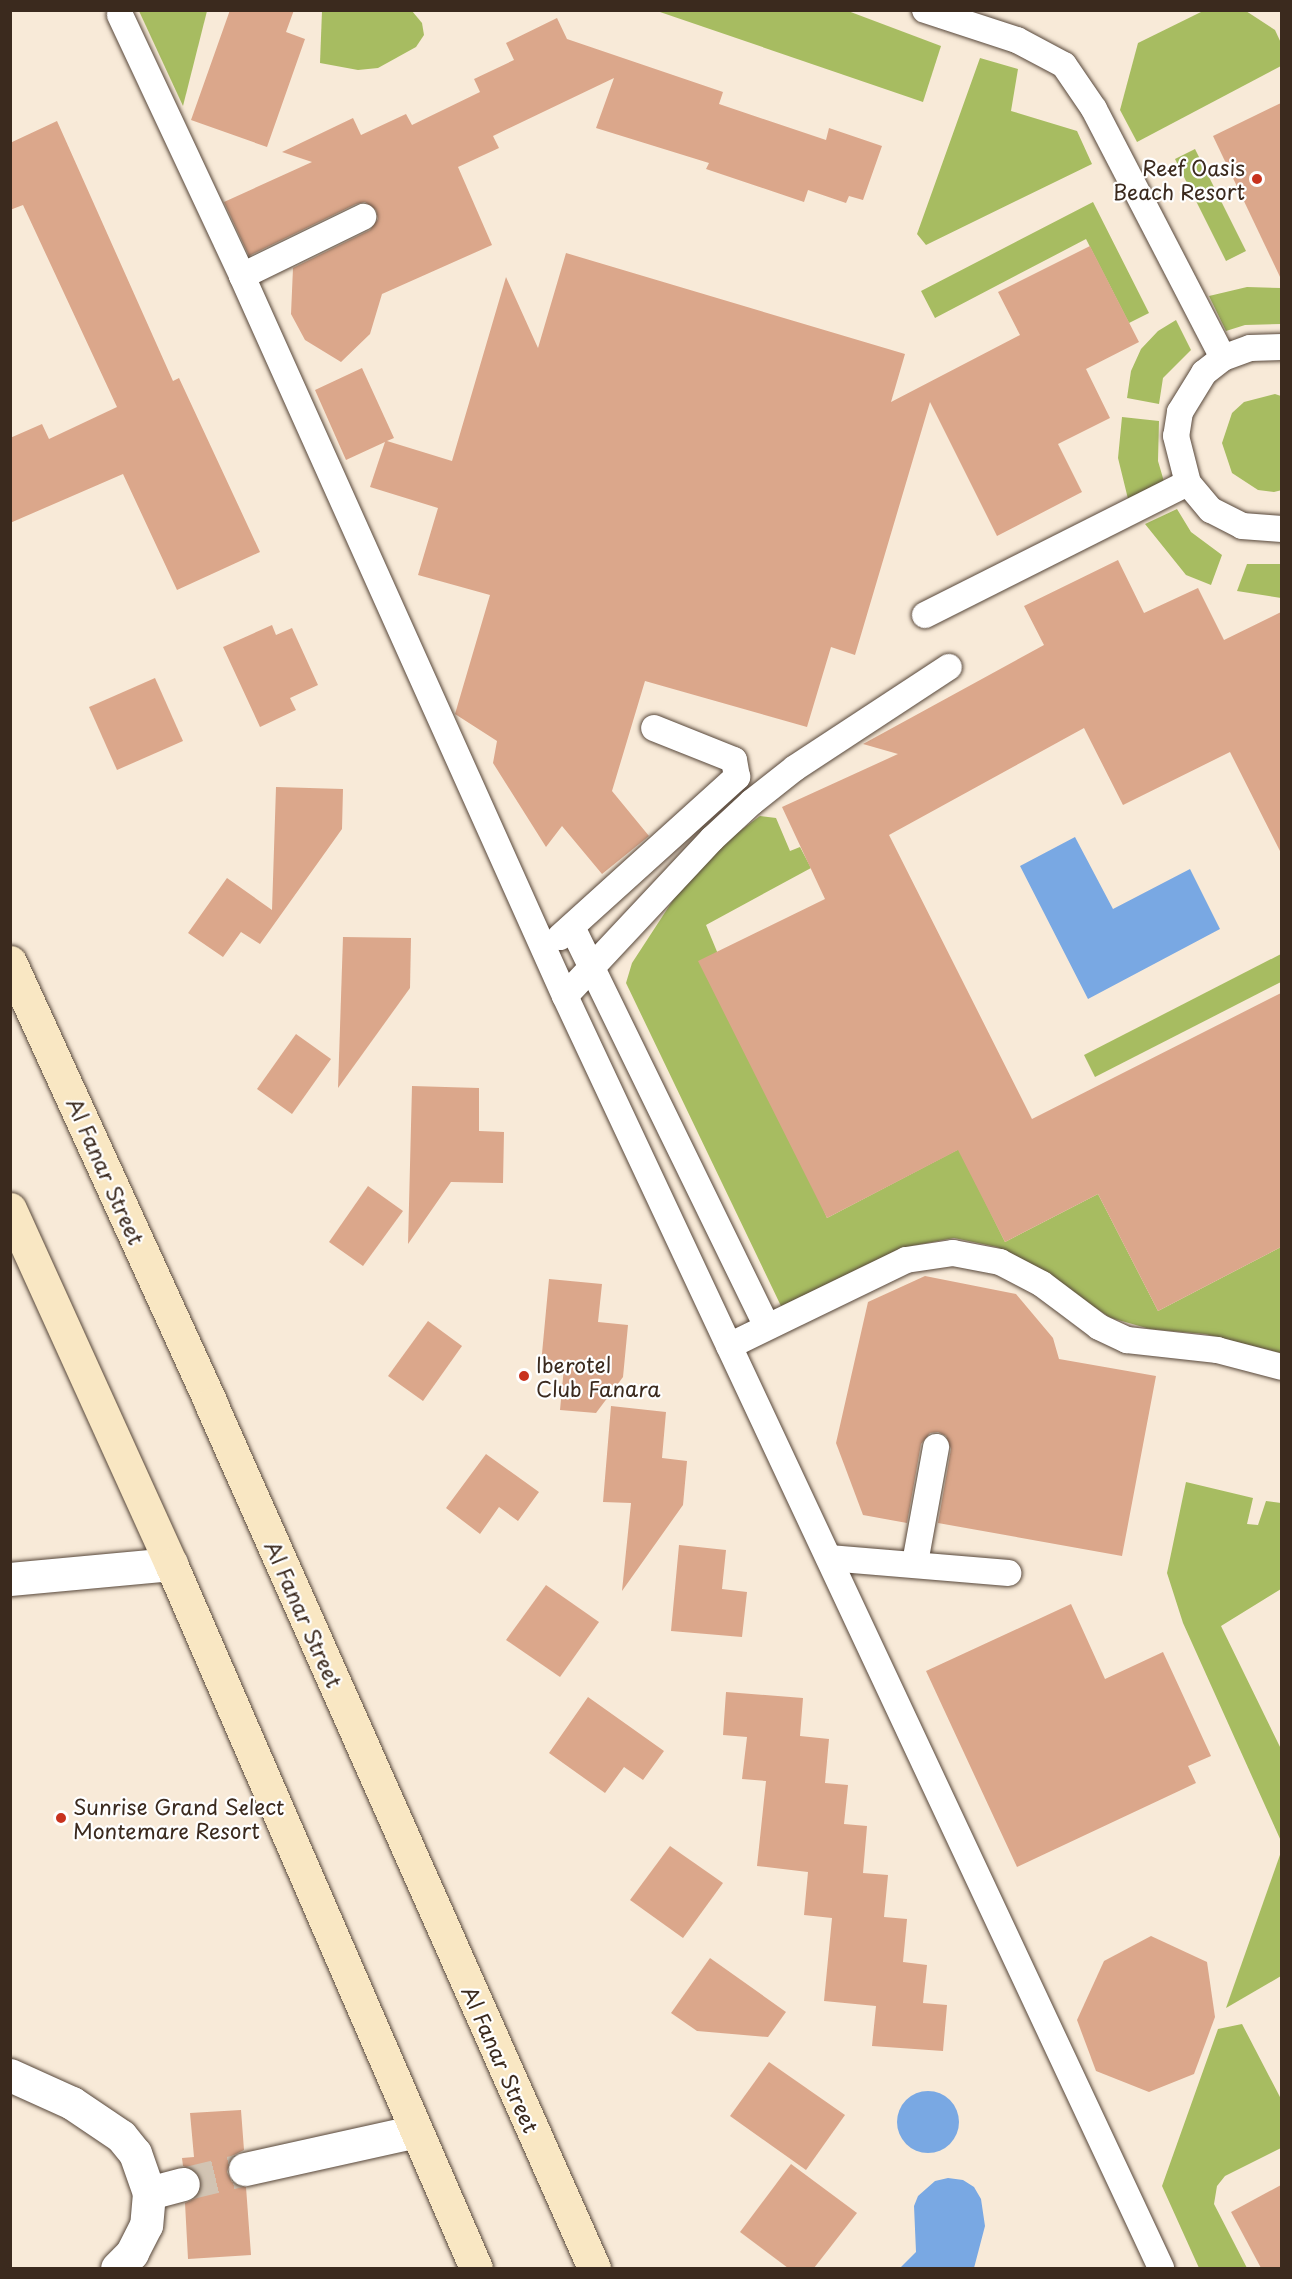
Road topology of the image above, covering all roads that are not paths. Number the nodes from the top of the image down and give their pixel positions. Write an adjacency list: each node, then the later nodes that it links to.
1 (925, 10): 6 (lane)
2 (120, 15): 4 (lane)
3 (363, 217): 4 (lane)
4 (242, 276): 13 (lane)
5 (1281, 347): 6 (lane)
6 (1223, 358): 7 (lane)
7 (1188, 483): 8 (lane); 9 (lane)
8 (1281, 529)
9 (925, 615)
10 (949, 667): 15 (lane)
11 (654, 728): 12 (lane)
12 (572, 927): 13 (lane); 15 (lane)
13 (544, 951): 16 (lane)
14 (10, 962): 34 (main road, Al Fanar Street)
15 (592, 968): 16 (lane); 18 (lane)
16 (565, 996): 19 (lane)
17 (10, 1209): 24 (main road)
18 (767, 1326): 19 (lane); 20 (lane)
19 (729, 1346): 22 (lane)
20 (1281, 1367)
21 (936, 1447): 23 (lane)
22 (829, 1558): 23 (lane); 35 (lane)
23 (915, 1563): 25 (lane)
24 (171, 1564): 26 (street); 28 (main road)
25 (1008, 1573)
26 (10, 1579)
27 (10, 2075): 31 (street)
28 (417, 2131): 29 (street); 33 (main road)
29 (245, 2169)
30 (183, 2184): 31 (street)
31 (149, 2193): 32 (street)
32 (117, 2268)
33 (476, 2268)
34 (594, 2268)
35 (1161, 2268)

